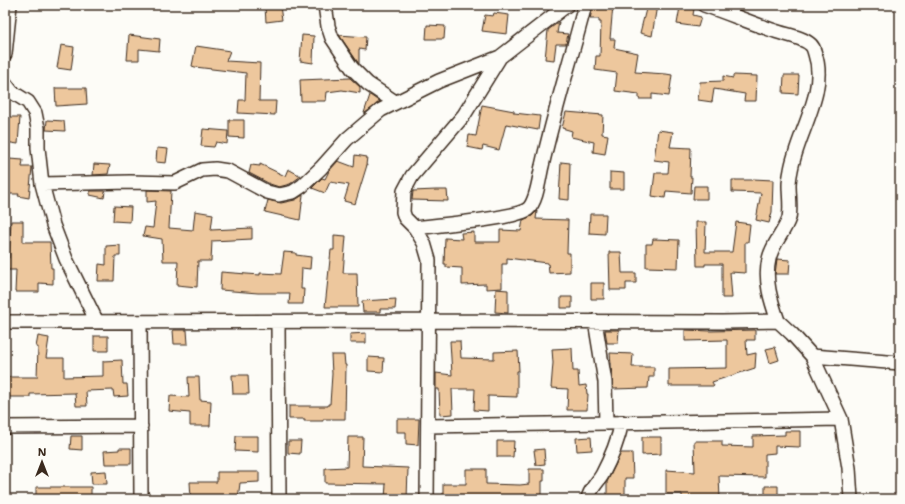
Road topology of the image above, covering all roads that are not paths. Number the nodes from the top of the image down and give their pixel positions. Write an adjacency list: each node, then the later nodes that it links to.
1 (10, 5): 6 (street)
2 (325, 5): 9 (street)
3 (567, 5): 7 (street)
4 (585, 5): 11 (street)
5 (704, 5): 14 (street)
6 (5, 54)
7 (500, 57): 9 (street); 11 (street)
8 (5, 83): 10 (street)
9 (395, 102): 10 (street)
10 (42, 184): 16 (street)
11 (415, 228): 12 (street)
12 (428, 321): 13 (street); 18 (street); 25 (street)
13 (595, 321): 14 (street); 22 (street)
14 (778, 321): 19 (street)
15 (5, 322): 16 (street)
16 (97, 322): 17 (street)
17 (140, 322): 18 (street); 24 (street)
18 (278, 322): 28 (street)
19 (812, 356): 20 (street); 21 (street)
20 (900, 363)
21 (841, 419): 23 (street); 31 (street)
22 (606, 422): 23 (street); 25 (street)
23 (622, 422): 30 (street)
24 (141, 426): 26 (street); 27 (street)
25 (428, 426): 29 (street)
26 (5, 427)
27 (141, 499)
28 (279, 499)
29 (427, 499)
30 (588, 499)
31 (851, 499)

